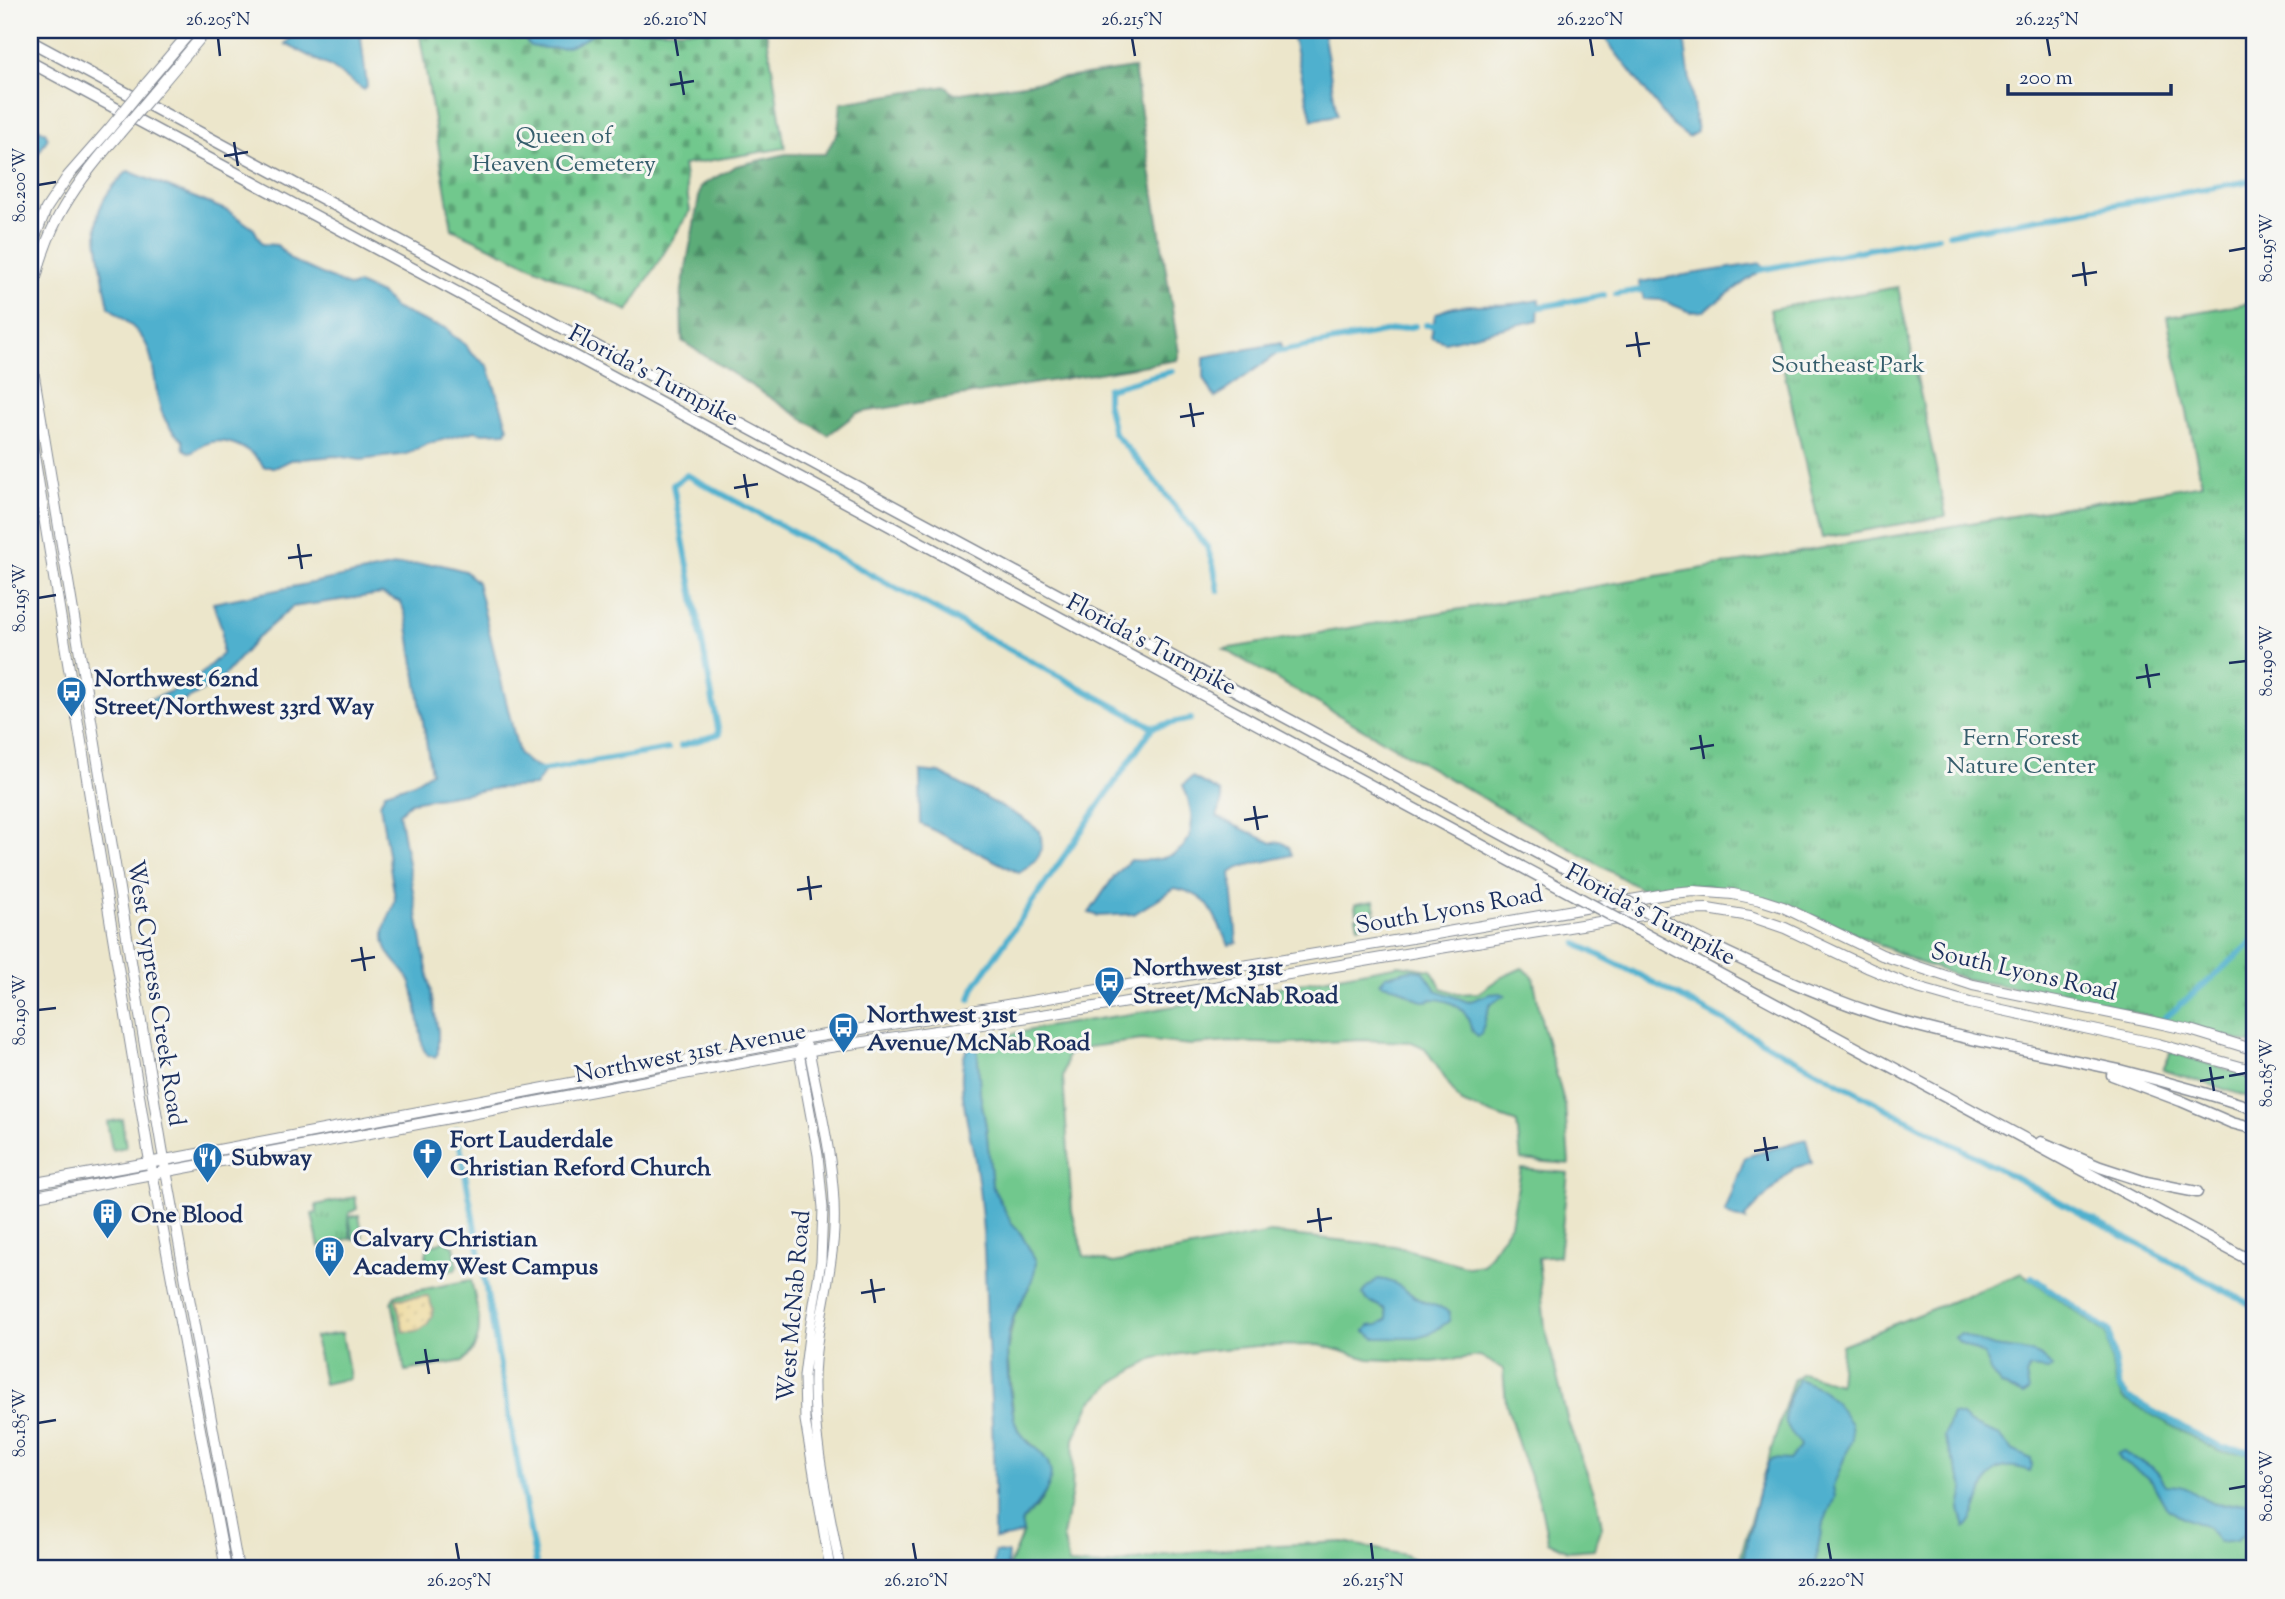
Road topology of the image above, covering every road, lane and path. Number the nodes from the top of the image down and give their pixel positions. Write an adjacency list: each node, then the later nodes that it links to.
1 (192, 30): 5 (main road, bridge)
2 (207, 30): 6 (main road, bridge)
3 (30, 41): 16 (highway, Florida's Turnpike, bridge)
4 (30, 62): 20 (highway, Florida's Turnpike, bridge)
5 (30, 249)
6 (30, 316)
7 (30, 335): 21 (main road, West Cypress Creek Road)
8 (30, 431): 22 (main road, West Cypress Creek Road)
9 (1527, 934): 11 (main road, Northwest 31st Avenue); 17 (main road, South Lyons Road)
10 (1294, 956): 11 (main road); 12 (main road, South Lyons Road); 14 (main road, South Lyons Road)
11 (1297, 972): 15 (main road, Northwest 31st Avenue)
12 (922, 1018): 13 (main road, Northwest 31st Avenue)
13 (802, 1039): 15 (main road, West McNab Road); 21 (main road, Northwest 31st Avenue)
14 (2255, 1050)
15 (804, 1051): 21 (main road, Northwest 31st Avenue); 29 (main road, West McNab Road); 30 (main road, West McNab Road)
16 (2090, 1064): 18 (highway, Florida's Turnpike); 19 (highway)
17 (2255, 1071)
18 (2255, 1109)
19 (2255, 1129)
20 (2019, 1135): 24 (highway); 26 (highway, Florida's Turnpike)
21 (165, 1165): 22 (main road, Northwest 31st Avenue); 28 (main road, West Cypress Creek Road)
22 (151, 1168): 23 (main road, Northwest 31st Avenue); 25 (main road, Northwest 31st Avenue); 27 (main road, West Cypress Creek Road)
23 (30, 1184)
24 (2197, 1192)
25 (30, 1197)
26 (2255, 1263)
27 (226, 1569)
28 (238, 1569)
29 (830, 1569)
30 (840, 1569)

